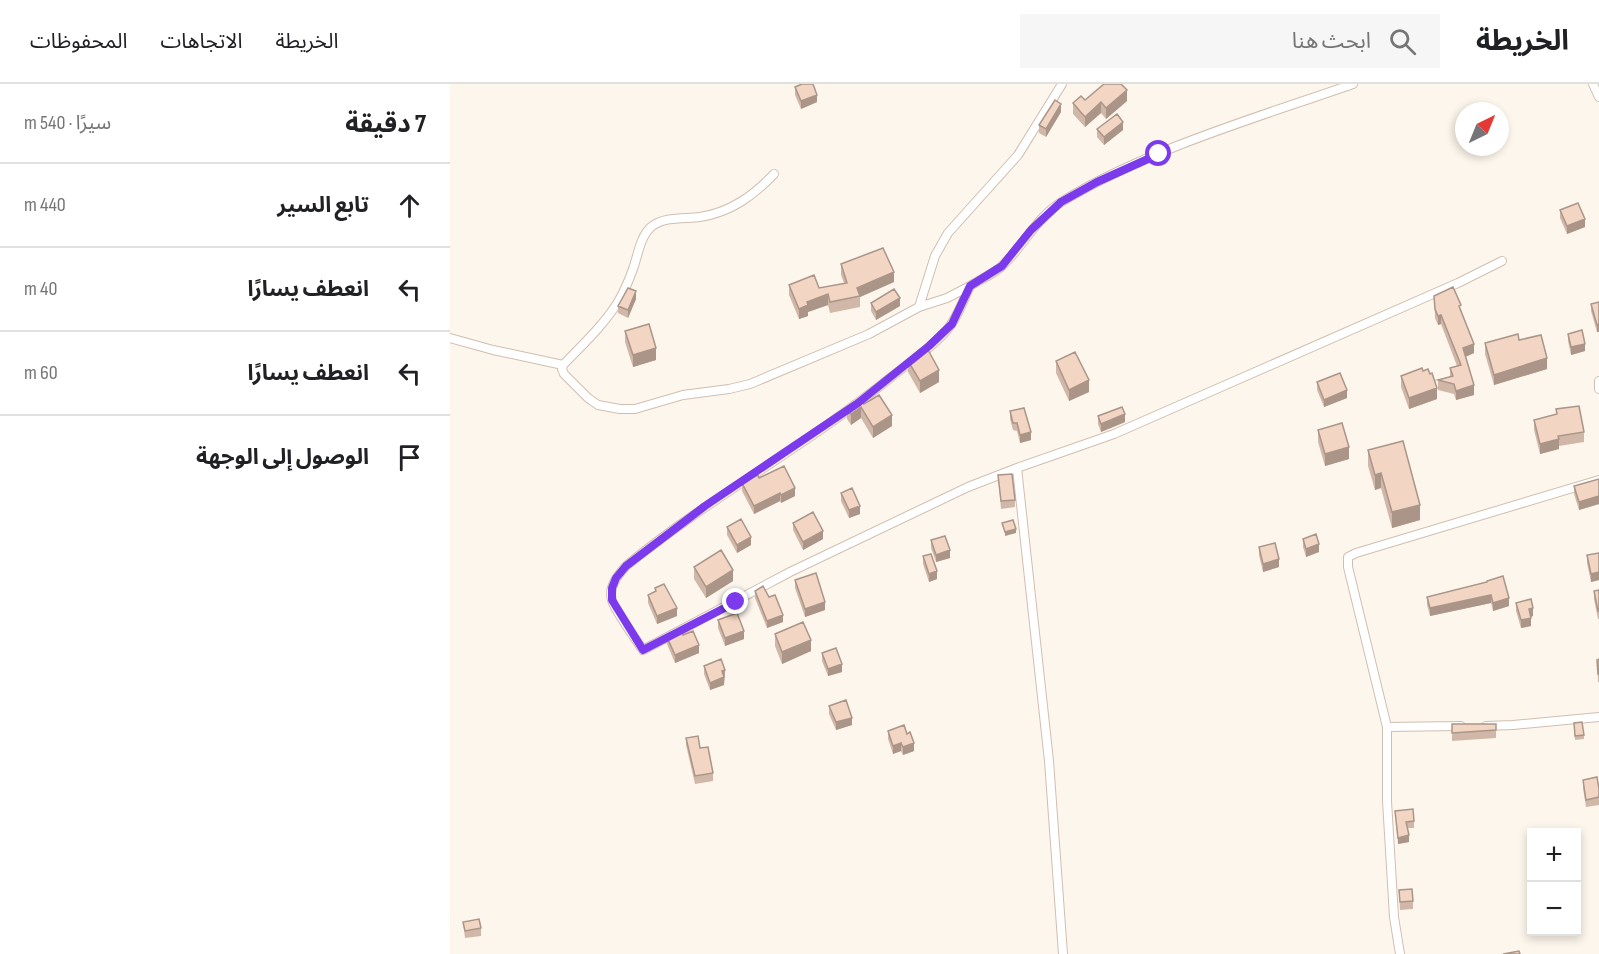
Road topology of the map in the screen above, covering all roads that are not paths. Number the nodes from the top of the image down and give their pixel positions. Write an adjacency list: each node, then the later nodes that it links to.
1 (1062, 84): 8 (street)
2 (1353, 84): 7 (street)
3 (1593, 84): 4 (street)
4 (1599, 97)
5 (774, 174): 10 (street)
6 (1502, 261): 13 (street)
7 (970, 286): 8 (street); 13 (street)
8 (919, 307): 10 (street)
9 (450, 338): 10 (street)
10 (563, 365)
11 (1599, 381): 12 (street)
12 (1599, 389)
13 (1017, 468): 19 (street)
14 (1599, 480): 18 (street)
15 (1599, 717): 17 (street)
16 (1467, 726): 18 (street)
17 (1479, 726)
18 (1388, 727): 20 (street)
19 (1063, 954)
20 (1400, 954)

